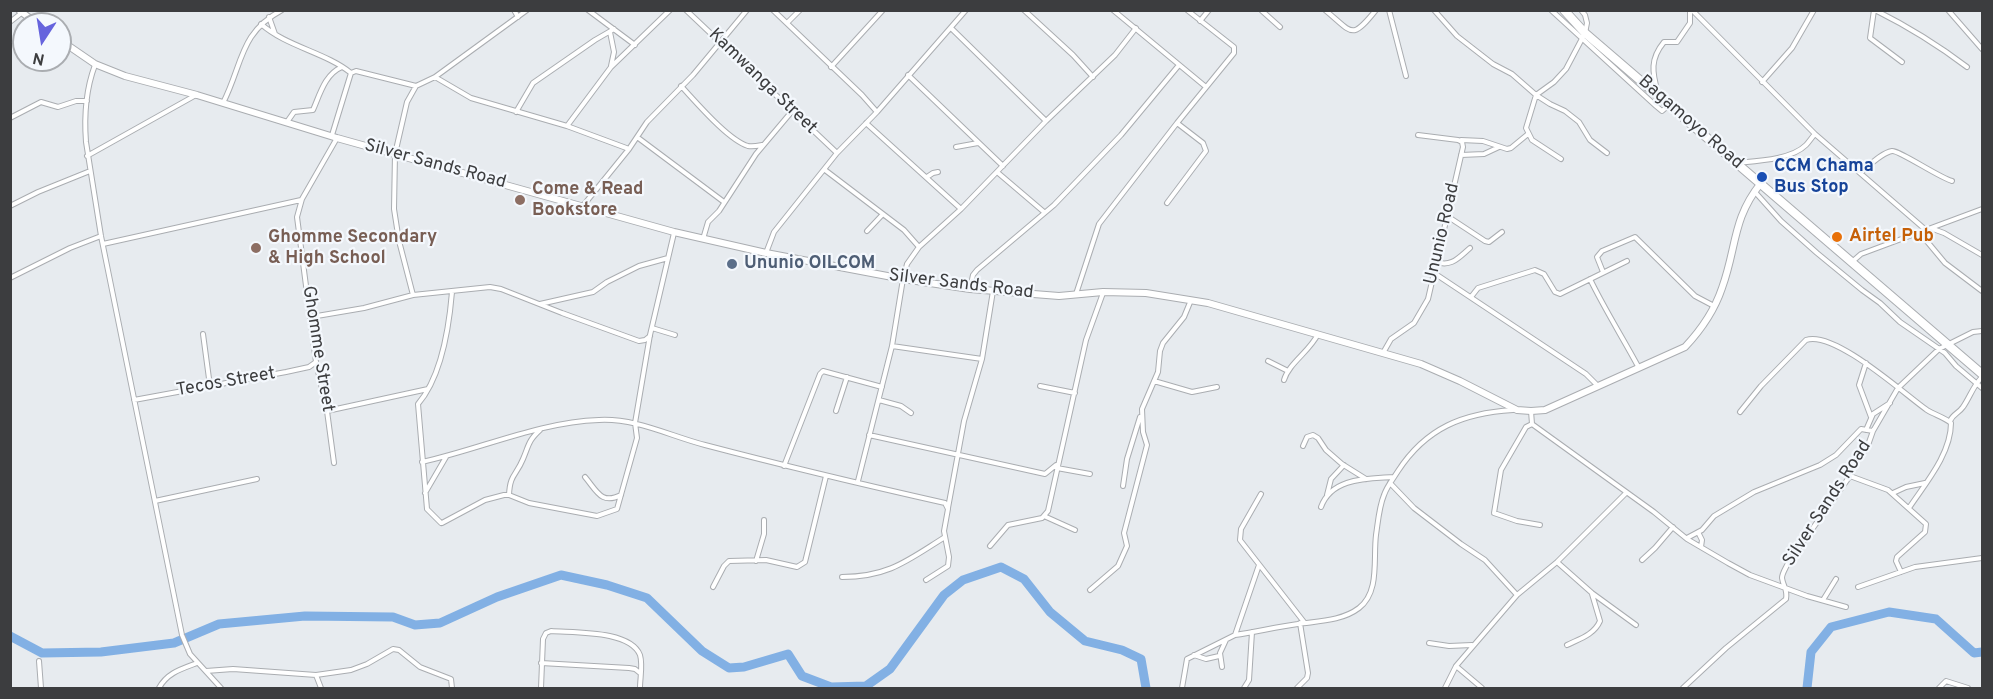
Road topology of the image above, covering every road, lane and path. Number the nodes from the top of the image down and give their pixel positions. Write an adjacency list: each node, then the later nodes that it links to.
1 (282, 10): 30 (street)
2 (514, 10): 29 (street)
3 (527, 10): 29 (street)
4 (588, 10): 38 (street)
5 (670, 10): 42 (street)
6 (686, 10): 41 (street, Kamwanga Street)
7 (747, 10): 41 (street)
8 (773, 10): 33 (street)
9 (800, 10): 33 (street)
10 (883, 10): 50 (street)
11 (966, 10): 36 (street)
12 (1024, 10): 54 (street)
13 (1113, 10): 37 (street)
14 (1187, 10): 31 (street)
15 (1209, 10): 31 (street)
16 (1261, 10): 35 (street)
17 (1325, 10): 18 (street)
18 (1376, 10)
19 (1389, 10): 55 (street)
20 (1434, 10): 62 (street)
21 (1551, 10): 40 (street)
22 (1564, 10): 40 (highway, Bagamoyo Road)
23 (1581, 10): 40 (street)
24 (1691, 10): 57 (street); 63 (street)
25 (1814, 10): 57 (street)
26 (1874, 10): 45 (street); 51 (street)
27 (1948, 10): 43 (street)
28 (22, 11): 32 (street)
29 (518, 17): 56 (street)
30 (269, 18): 34 (street); 39 (street)
31 (1200, 21): 60 (street)
32 (10, 22)
33 (787, 23): 50 (street)
34 (261, 24): 39 (street); 65 (street)
35 (1280, 27)
36 (951, 28): 53 (street); 71 (street)
37 (1136, 28): 47 (street); 54 (street)
38 (612, 31): 42 (street); 49 (street); 68 (street)
39 (275, 34): 48 (street)
40 (1584, 37): 62 (street); 63 (highway, Bagamoyo Road); 66 (street)
41 (720, 42): 59 (street); 67 (street, Kamwanga Street)
42 (635, 45): 49 (street)
43 (1982, 45)
44 (72, 48): 46 (street, Silver Sands Road)
45 (1902, 62)
46 (95, 64): 61 (street, Silver Sands Road); 64 (street)
47 (1179, 65): 60 (street); 113 (street)
48 (343, 67): 52 (street); 72 (street)
49 (611, 67): 75 (street)
50 (831, 67): 69 (street)
51 (1967, 67)
52 (351, 73): 58 (street); 79 (street, Ghomme Street)
53 (908, 75): 69 (street); 82 (street)
54 (1093, 76): 71 (street)
55 (1406, 76)
56 (435, 77): 58 (street); 68 (street)
57 (1762, 82): 77 (street)
58 (416, 86): 90 (street)
59 (681, 86): 80 (street); 84 (street)
60 (1206, 87): 74 (street)
61 (197, 95): 65 (street, Silver Sands Road); 92 (street)
62 (1536, 95): 76 (street); 89 (street)
63 (1659, 95): 66 (highway, Bagamoyo Road)
64 (87, 101): 70 (street); 92 (street)
65 (223, 103): 72 (street, Silver Sands Road)
66 (1669, 104): 95 (highway, Bagamoyo Road)
67 (793, 110): 83 (street); 88 (street, Kamwanga Street)
68 (516, 112): 75 (street)
69 (877, 112): 73 (street)
70 (10, 118)
71 (1046, 120): 96 (street)
72 (286, 123): 79 (street, Silver Sands Road)
73 (866, 123): 88 (street); 102 (street)
74 (1177, 123): 108 (street); 142 (street)
75 (567, 126): 87 (street)
76 (1528, 134): 86 (street); 94 (street)
77 (1815, 134): 95 (street); 101 (street)
78 (1418, 135): 81 (street)
79 (334, 137): 90 (street, Silver Sands Road); 106 (street, Ghomme Street)
80 (637, 137): 87 (street); 107 (street)
81 (1458, 140): 86 (street); 91 (street, Ununio Road)
82 (978, 142): 85 (street); 96 (street)
83 (763, 145): 84 (street); 93 (street)
84 (749, 146): 93 (street)
85 (956, 147)
86 (1499, 147): 91 (street)
87 (629, 149): 110 (street)
88 (837, 153): 97 (street)
89 (1607, 153)
90 (394, 154): 110 (street, Silver Sands Road); 143 (street)
91 (1461, 155): 115 (street, Ununio Road)
92 (87, 156): 98 (street)
93 (754, 156): 107 (street)
94 (1561, 159)
95 (1736, 163): 104 (highway, Bagamoyo Road)
96 (1003, 166): 100 (street)
97 (825, 170): 114 (street); 126 (street)
98 (90, 171): 109 (street); 121 (street)
99 (938, 172): 102 (street)
100 (998, 172): 111 (street); 113 (street)
101 (1860, 173): 103 (street); 116 (street)
102 (927, 177): 111 (street)
103 (1952, 181)
104 (1761, 183): 105 (street); 130 (highway, Bagamoyo Road)
105 (1755, 191): 147 (street); 157 (street)
106 (302, 200): 123 (street); 148 (street, Ghomme Street)
107 (724, 202): 122 (street)
108 (1167, 203)
109 (10, 206)
110 (582, 207): 118 (street, Silver Sands Road)
111 (962, 209): 124 (street)
112 (1983, 209): 116 (street)
113 (1044, 212): 137 (street)
114 (883, 214): 117 (street); 124 (street)
115 (1447, 216): 119 (street); 131 (street, Ununio Road)
116 (1929, 230): 120 (street); 127 (street)
117 (867, 231)
118 (674, 232): 122 (street, Silver Sands Road); 128 (street)
119 (1502, 232)
120 (1920, 233): 130 (street); 139 (street)
121 (101, 236): 123 (street); 134 (street)
122 (703, 239): 126 (street, Silver Sands Road)
123 (103, 244): 179 (street)
124 (919, 247): 135 (street)
125 (1470, 248): 131 (street)
126 (766, 253): 135 (street, Silver Sands Road)
127 (1983, 255)
128 (668, 258): 146 (street); 149 (street)
129 (1627, 261): 132 (street)
130 (1853, 261): 155 (highway, Bagamoyo Road)
131 (1436, 262): 133 (street, Ununio Road)
132 (1603, 272): 136 (street); 147 (street)
133 (1434, 273): 144 (street); 158 (street, Ununio Road)
134 (10, 278)
135 (903, 279): 137 (street, Silver Sands Road); 156 (street)
136 (1590, 279): 144 (street); 163 (street)
137 (970, 289): 138 (street, Silver Sands Road)
138 (993, 291): 142 (street, Silver Sands Road); 159 (street)
139 (1983, 291)
140 (452, 292): 143 (street); 146 (street); 175 (street)
141 (1103, 292): 142 (street, Silver Sands Road); 145 (street, Silver Sands Road); 178 (street)
142 (1076, 294)
143 (413, 296): 148 (street)
144 (1470, 297): 174 (street)
145 (1191, 300): 151 (street, Silver Sands Road); 168 (street)
146 (539, 305): 153 (street)
147 (1714, 306): 163 (street)
148 (311, 317): 161 (street, Ghomme Street)
149 (652, 328): 153 (street); 154 (street)
150 (1983, 331): 155 (street, Silver Sands Road)
151 (1319, 333): 158 (street, Silver Sands Road); 164 (street)
152 (203, 334): 170 (street)
153 (650, 335): 191 (street)
154 (675, 335)
155 (1949, 343): 157 (street, Silver Sands Road); 165 (highway, Bagamoyo Road)
156 (892, 346): 159 (street); 172 (street)
157 (1939, 349): 169 (street); 176 (street, Silver Sands Road)
158 (1383, 353): 182 (street, Silver Sands Road)
159 (981, 359): 198 (street)
160 (1269, 361): 164 (street)
161 (316, 362): 170 (street, Tecos Street); 183 (street, Ghomme Street)
162 (1866, 363): 176 (street); 187 (street); 189 (street)
163 (1639, 369): 174 (street)
164 (1288, 371): 167 (street)
165 (1981, 371): 169 (street)
166 (848, 378): 172 (street); 184 (street); 203 (street)
167 (1284, 380)
168 (1154, 381): 173 (street); 188 (street)
169 (1977, 383): 177 (street); 190 (street)
170 (210, 386): 179 (street, Tecos Street)
171 (1040, 386): 178 (street)
172 (882, 387): 180 (street)
173 (1218, 387)
174 (1598, 387): 185 (street)
175 (429, 388): 183 (street); 200 (street)
176 (1898, 388): 181 (street, Silver Sands Road); 190 (street)
177 (1983, 388)
178 (1075, 393): 204 (street)
179 (134, 400): 223 (street)
180 (879, 400): 186 (street); 196 (street)
181 (1890, 403): 189 (street); 195 (street, Silver Sands Road)
182 (1517, 410): 185 (street); 209 (street)
183 (327, 411): 201 (street, Ghomme Street)
184 (836, 411)
185 (1531, 411): 192 (street)
186 (912, 412)
187 (1740, 412)
188 (1142, 413): 215 (street); 249 (street)
189 (1870, 417): 194 (street)
190 (1950, 422): 214 (street)
191 (635, 423): 193 (street); 203 (street); 221 (street)
192 (1532, 424): 216 (street, Silver Sands Road); 229 (street)
193 (541, 430): 199 (street); 220 (street)
194 (1866, 430): 195 (street); 232 (street)
195 (1873, 431): 207 (street, Silver Sands Road)
196 (869, 435): 198 (street); 212 (street)
197 (1303, 446): 202 (street)
198 (959, 455): 204 (street); 225 (street)
199 (446, 457): 200 (street); 217 (street)
200 (422, 462): 217 (street)
201 (334, 463)
202 (1344, 465): 211 (street); 222 (street)
203 (784, 466): 206 (street)
204 (1058, 466): 205 (street); 227 (street)
205 (1089, 474)
206 (826, 476): 212 (street); 239 (street)
207 (1850, 476): 219 (street); 246 (street, Silver Sands Road)
208 (585, 477): 221 (street)
209 (1394, 477): 211 (street); 213 (street)
210 (257, 479): 223 (street)
211 (1366, 479): 222 (street)
212 (858, 482): 225 (street)
213 (1390, 483): 251 (street); 254 (street)
214 (1926, 483): 219 (street); 226 (street)
215 (1123, 486)
216 (1626, 493): 230 (street, Silver Sands Road); 240 (street)
217 (425, 494): 220 (street)
218 (1261, 494): 241 (street)
219 (1893, 494): 226 (street)
220 (509, 495): 221 (street)
221 (622, 495)
222 (1327, 496): 224 (street)
223 (155, 501): 265 (street)
224 (1321, 507)
225 (948, 508): 233 (street)
226 (1909, 508): 242 (street)
227 (1044, 516): 231 (street); 235 (street)
228 (764, 520): 239 (street)
229 (1540, 525)
230 (1673, 527): 234 (street, Silver Sands Road); 238 (street)
231 (1075, 530)
232 (1698, 532): 234 (street); 236 (street)
233 (945, 537): 243 (street); 245 (street)
234 (1687, 539): 236 (street, Silver Sands Road)
235 (990, 546)
236 (1701, 547): 246 (street, Silver Sands Road)
237 (1983, 558): 242 (street)
238 (1642, 560)
239 (756, 561): 247 (street)
240 (1557, 562): 250 (street); 251 (street)
241 (1259, 565): 254 (street); 257 (street)
242 (1901, 572): 248 (street)
243 (842, 577)
244 (1836, 579): 252 (street)
245 (926, 580)
246 (1785, 586): 252 (street, Silver Sands Road); 284 (street, Silver Sands Road)
247 (713, 587)
248 (1858, 587)
249 (1090, 590)
250 (1592, 593): 255 (street); 261 (street)
251 (1517, 595): 260 (street)
252 (1823, 600): 253 (street, Silver Sands Road)
253 (1846, 607)
254 (1302, 623): 256 (street); 281 (street)
255 (1636, 625)
256 (1252, 632): 257 (street); 280 (street)
257 (1235, 635): 258 (street)
258 (1227, 639): 262 (street); 263 (street)
259 (1429, 643): 260 (street)
260 (1473, 645): 267 (street)
261 (1567, 645)
262 (1193, 655): 263 (street); 279 (street)
263 (1220, 656): 268 (street)
264 (39, 661): 272 (street)
265 (197, 663): 269 (street); 273 (street)
266 (541, 663): 270 (street); 270 (street); 277 (street)
267 (1456, 666): 282 (street); 283 (street)
268 (1222, 667)
269 (204, 671): 271 (street); 274 (street)
270 (640, 674): 278 (street)
271 (316, 675): 275 (street); 276 (street)
272 (41, 688)
273 (159, 688)
274 (221, 688)
275 (321, 688)
276 (452, 688)
277 (541, 688)
278 (640, 688)
279 (1182, 688)
280 (1244, 688)
281 (1297, 688)
282 (1445, 688)
283 (1482, 688)
284 (1683, 688)
285 (1939, 688): 286 (street)
286 (1968, 688)

